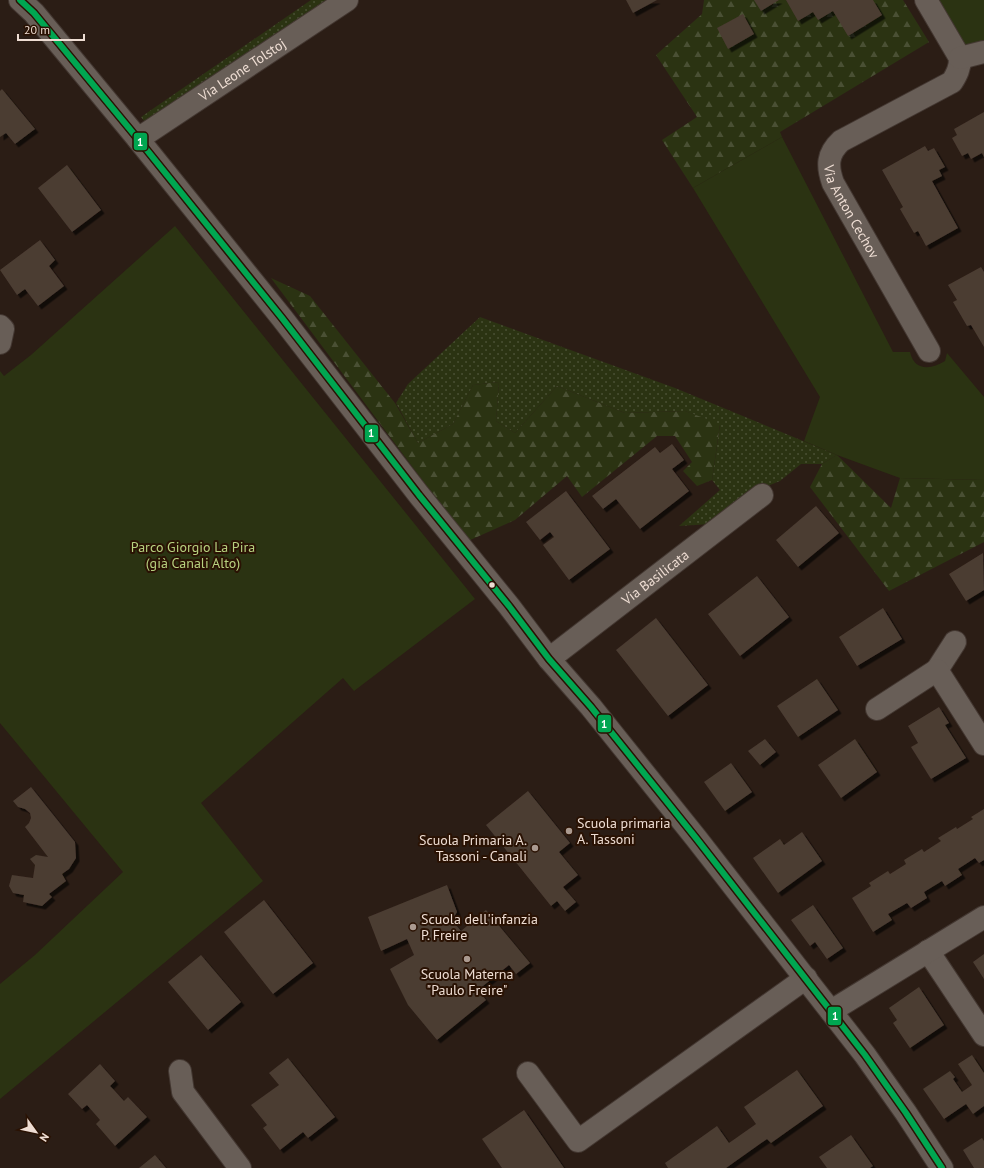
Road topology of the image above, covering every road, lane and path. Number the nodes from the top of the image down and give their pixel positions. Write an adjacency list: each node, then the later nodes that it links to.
1 (346, 0): 6 (street, Via Leone Tolstoj)
2 (926, 0): 5 (street)
3 (27, 4): 6 (street)
4 (984, 52): 5 (street)
5 (960, 58): 9 (street, Via Anton Cechov)
6 (138, 139): 12 (street)
7 (0, 326): 8 (street)
8 (0, 343)
9 (929, 351)
10 (762, 495): 12 (street, Via Basilicata)
11 (955, 642): 13 (street)
12 (549, 659): 18 (street)
13 (937, 670): 14 (street); 15 (street)
14 (877, 709)
15 (984, 744)
16 (984, 917): 17 (street)
17 (928, 951): 19 (street); 20 (street)
18 (806, 978): 19 (street); 22 (street)
19 (831, 1011): 24 (street)
20 (984, 1035)
21 (180, 1071): 23 (street)
22 (528, 1073)
23 (240, 1168)
24 (942, 1168)

